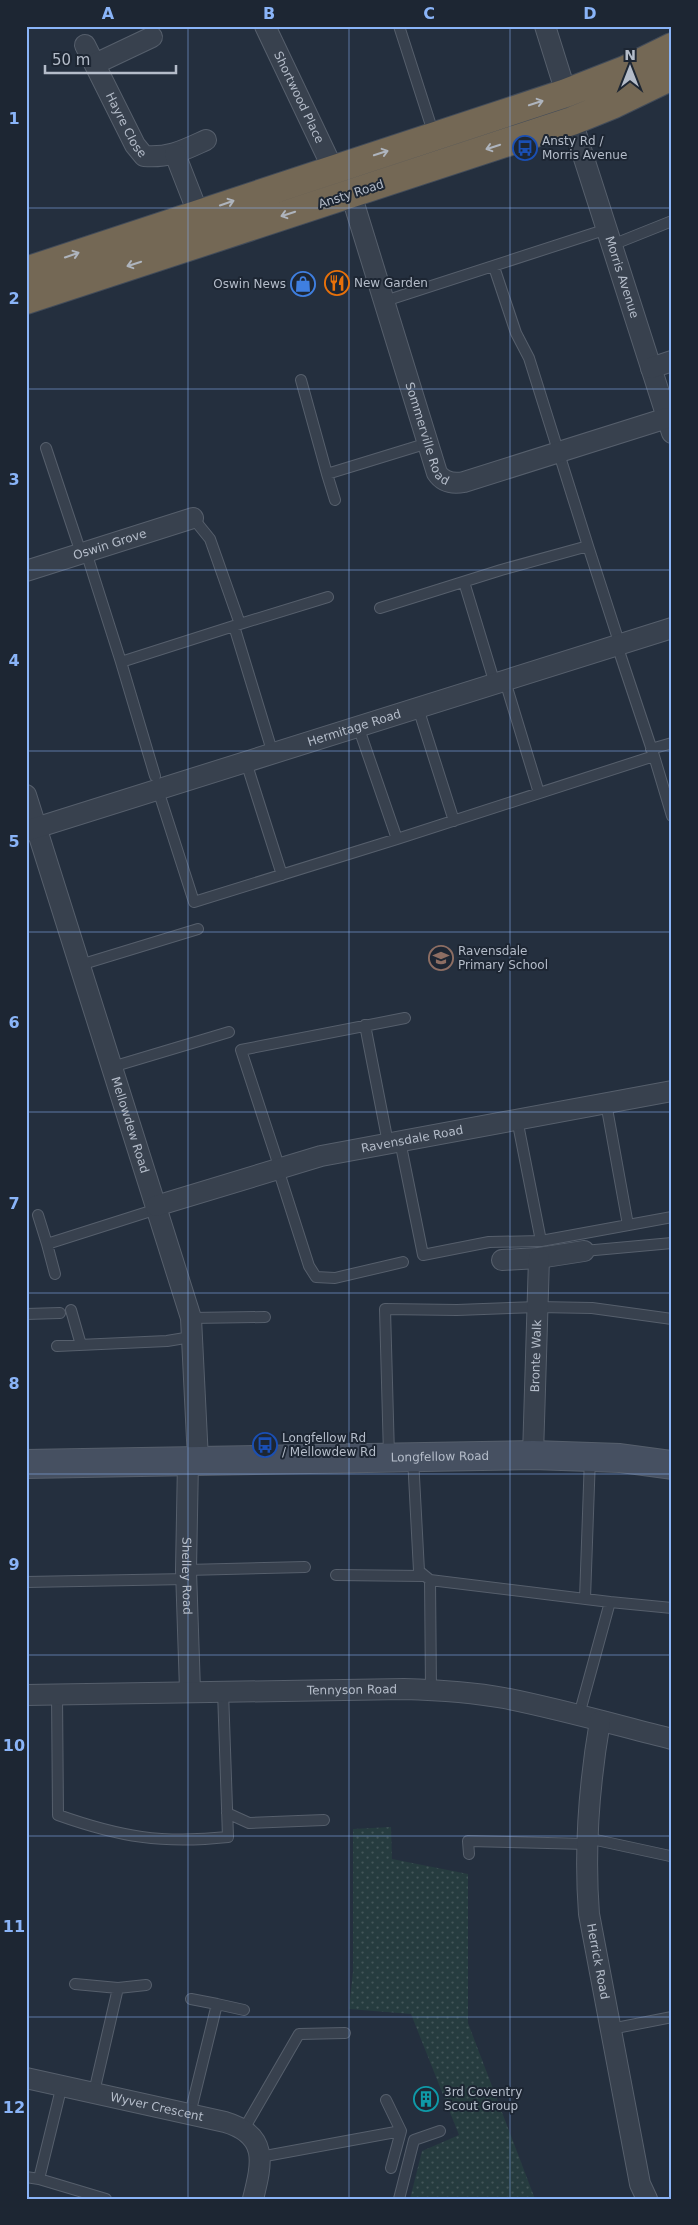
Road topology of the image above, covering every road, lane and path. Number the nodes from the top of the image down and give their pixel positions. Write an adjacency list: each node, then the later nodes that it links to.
1 (265, 26): 14 (street, Shortwood Place)
2 (400, 26): 11 (lane)
3 (545, 26): 9 (street)
4 (152, 37): 7 (street)
5 (85, 45): 7 (street, Hayre Close)
6 (672, 47): 9 (highway)
7 (95, 64): 13 (street, Hayre Close)
8 (672, 76): 10 (highway, Ansty Road)
9 (566, 93): 11 (highway, one-way to 9)
10 (572, 121): 15 (highway, Ansty Road, one-way to 15); 18 (street, Morris Avenue)
11 (434, 136): 14 (highway, one-way to 11)
12 (206, 140): 13 (street, Hayre Close)
13 (175, 154): 16 (street)
14 (333, 169): 16 (highway, one-way to 14)
15 (351, 194): 21 (highway, Ansty Road, one-way to 21); 22 (street, Sommerville Road)
16 (198, 213): 20 (highway, one-way to 16)
17 (672, 221): 18 (lane)
18 (609, 237): 19 (lane); 24 (street, Morris Avenue)
19 (494, 267): 22 (lane); 29 (lane)
20 (26, 271)
21 (26, 300)
22 (385, 301): 27 (street, Sommerville Road)
23 (672, 361): 24 (street)
24 (651, 368): 26 (street, Morris Avenue)
25 (301, 380): 30 (lane)
26 (669, 425): 29 (street, Sommerville Road)
27 (428, 443): 29 (street, Sommerville Road); 30 (lane)
28 (46, 448): 34 (lane)
29 (559, 452): 33 (lane)
30 (327, 474): 31 (lane)
31 (335, 500)
32 (192, 518): 34 (street, Oswin Grove); 39 (lane)
33 (588, 546): 36 (lane); 41 (lane)
34 (84, 552): 35 (street, Oswin Grove); 42 (lane)
35 (26, 571)
36 (464, 582): 38 (lane); 43 (lane)
37 (328, 597): 39 (lane)
38 (380, 608)
39 (237, 625): 42 (lane); 48 (lane)
40 (672, 628): 41 (street, Hermitage Road)
41 (619, 645): 43 (street, Hermitage Road); 47 (lane)
42 (121, 662): 50 (lane)
43 (500, 682): 44 (street, Hermitage Road); 51 (lane)
44 (418, 708): 45 (street, Hermitage Road); 54 (lane)
45 (358, 726): 48 (street, Hermitage Road); 56 (lane)
46 (672, 743): 47 (lane)
47 (653, 753): 51 (lane); 53 (lane)
48 (273, 754): 49 (street, Hermitage Road)
49 (246, 762): 50 (street, Hermitage Road); 57 (lane)
50 (156, 783): 55 (street, Hermitage Road); 57 (lane)
51 (539, 794): 54 (lane)
52 (26, 795): 55 (street, Mellowdew Road)
53 (672, 816)
54 (454, 821): 56 (lane)
55 (32, 830): 59 (street, Mellowdew Road)
56 (397, 839): 57 (lane)
57 (282, 875)
58 (198, 929): 59 (lane)
59 (80, 965): 63 (street, Mellowdew Road)
60 (405, 1018): 61 (lane)
61 (365, 1025): 67 (lane); 68 (lane)
62 (229, 1032): 63 (lane)
63 (112, 1067): 69 (street, Mellowdew Road)
64 (672, 1091): 65 (street, Ravensdale Road)
65 (606, 1103): 66 (street, Ravensdale Road); 72 (lane)
66 (517, 1119): 67 (street, Ravensdale Road); 75 (lane)
67 (394, 1142): 68 (street, Ravensdale Road); 75 (lane)
68 (279, 1169): 69 (street, Ravensdale Road); 78 (lane)
69 (156, 1208): 74 (lane); 86 (street, Mellowdew Road)
70 (38, 1215): 74 (lane)
71 (672, 1217): 72 (lane)
72 (628, 1225): 75 (lane)
73 (672, 1243): 76 (lane)
74 (47, 1244): 79 (lane)
75 (540, 1249): 76 (street); 77 (street); 80 (street, Bronte Walk)
76 (584, 1251)
77 (502, 1260)
78 (403, 1262)
79 (55, 1274)
80 (538, 1307): 85 (lane); 89 (street, Bronte Walk); 90 (lane)
81 (71, 1310): 87 (lane)
82 (60, 1313): 83 (lane)
83 (26, 1314)
84 (265, 1317): 86 (lane)
85 (672, 1319)
86 (191, 1328): 87 (lane); 92 (street, Mellowdew Road)
87 (81, 1345): 88 (lane)
88 (56, 1346)
89 (533, 1455): 90 (street, Longfellow Road); 91 (street, Longfellow Road)
90 (401, 1456): 92 (street, Longfellow Road); 98 (lane)
91 (590, 1456): 94 (street, Longfellow Road); 100 (lane)
92 (193, 1461): 93 (street, Longfellow Road); 96 (street, Shelley Road)
93 (26, 1464)
94 (672, 1466)
95 (305, 1567): 96 (lane)
96 (187, 1575): 99 (lane); 104 (street, Shelley Road)
97 (336, 1575): 98 (lane)
98 (427, 1578): 100 (lane); 103 (lane)
99 (26, 1582)
100 (586, 1598): 101 (lane)
101 (610, 1602): 102 (lane); 108 (lane)
102 (672, 1608)
103 (431, 1690): 105 (street, Tennyson Road); 108 (street, Tennyson Road)
104 (190, 1691): 105 (street, Tennyson Road); 106 (street, Tennyson Road)
105 (223, 1691): 111 (lane)
106 (57, 1694): 107 (street, Tennyson Road); 111 (lane)
107 (26, 1695)
108 (578, 1715): 109 (street, Tennyson Road)
109 (600, 1721): 110 (street, Tennyson Road); 113 (street, Herrick Road)
110 (672, 1739)
111 (227, 1813): 112 (lane)
112 (324, 1820)
113 (586, 1841): 114 (lane); 115 (lane); 123 (street, Herrick Road)
114 (469, 1854)
115 (670, 1856)
116 (75, 1984): 118 (lane)
117 (146, 1985): 118 (lane)
118 (118, 1988): 127 (lane)
119 (191, 1999): 120 (lane)
120 (217, 2004): 121 (lane); 129 (lane)
121 (244, 2010)
122 (672, 2017): 123 (lane)
123 (611, 2029): 140 (street, Herrick Road)
124 (345, 2033): 130 (lane)
125 (26, 2078): 126 (street, Wyver Crescent)
126 (62, 2085): 127 (street, Wyver Crescent); 136 (lane)
127 (94, 2092): 129 (street, Wyver Crescent)
128 (386, 2100): 131 (lane)
129 (190, 2114): 130 (street, Wyver Crescent)
130 (244, 2129): 133 (street)
131 (401, 2131): 133 (lane); 134 (lane)
132 (440, 2131): 139 (lane)
133 (260, 2162): 138 (street)
134 (391, 2168)
135 (26, 2177): 136 (lane)
136 (40, 2179): 137 (lane)
137 (106, 2199)
138 (253, 2199)
139 (399, 2199)
140 (647, 2199)

